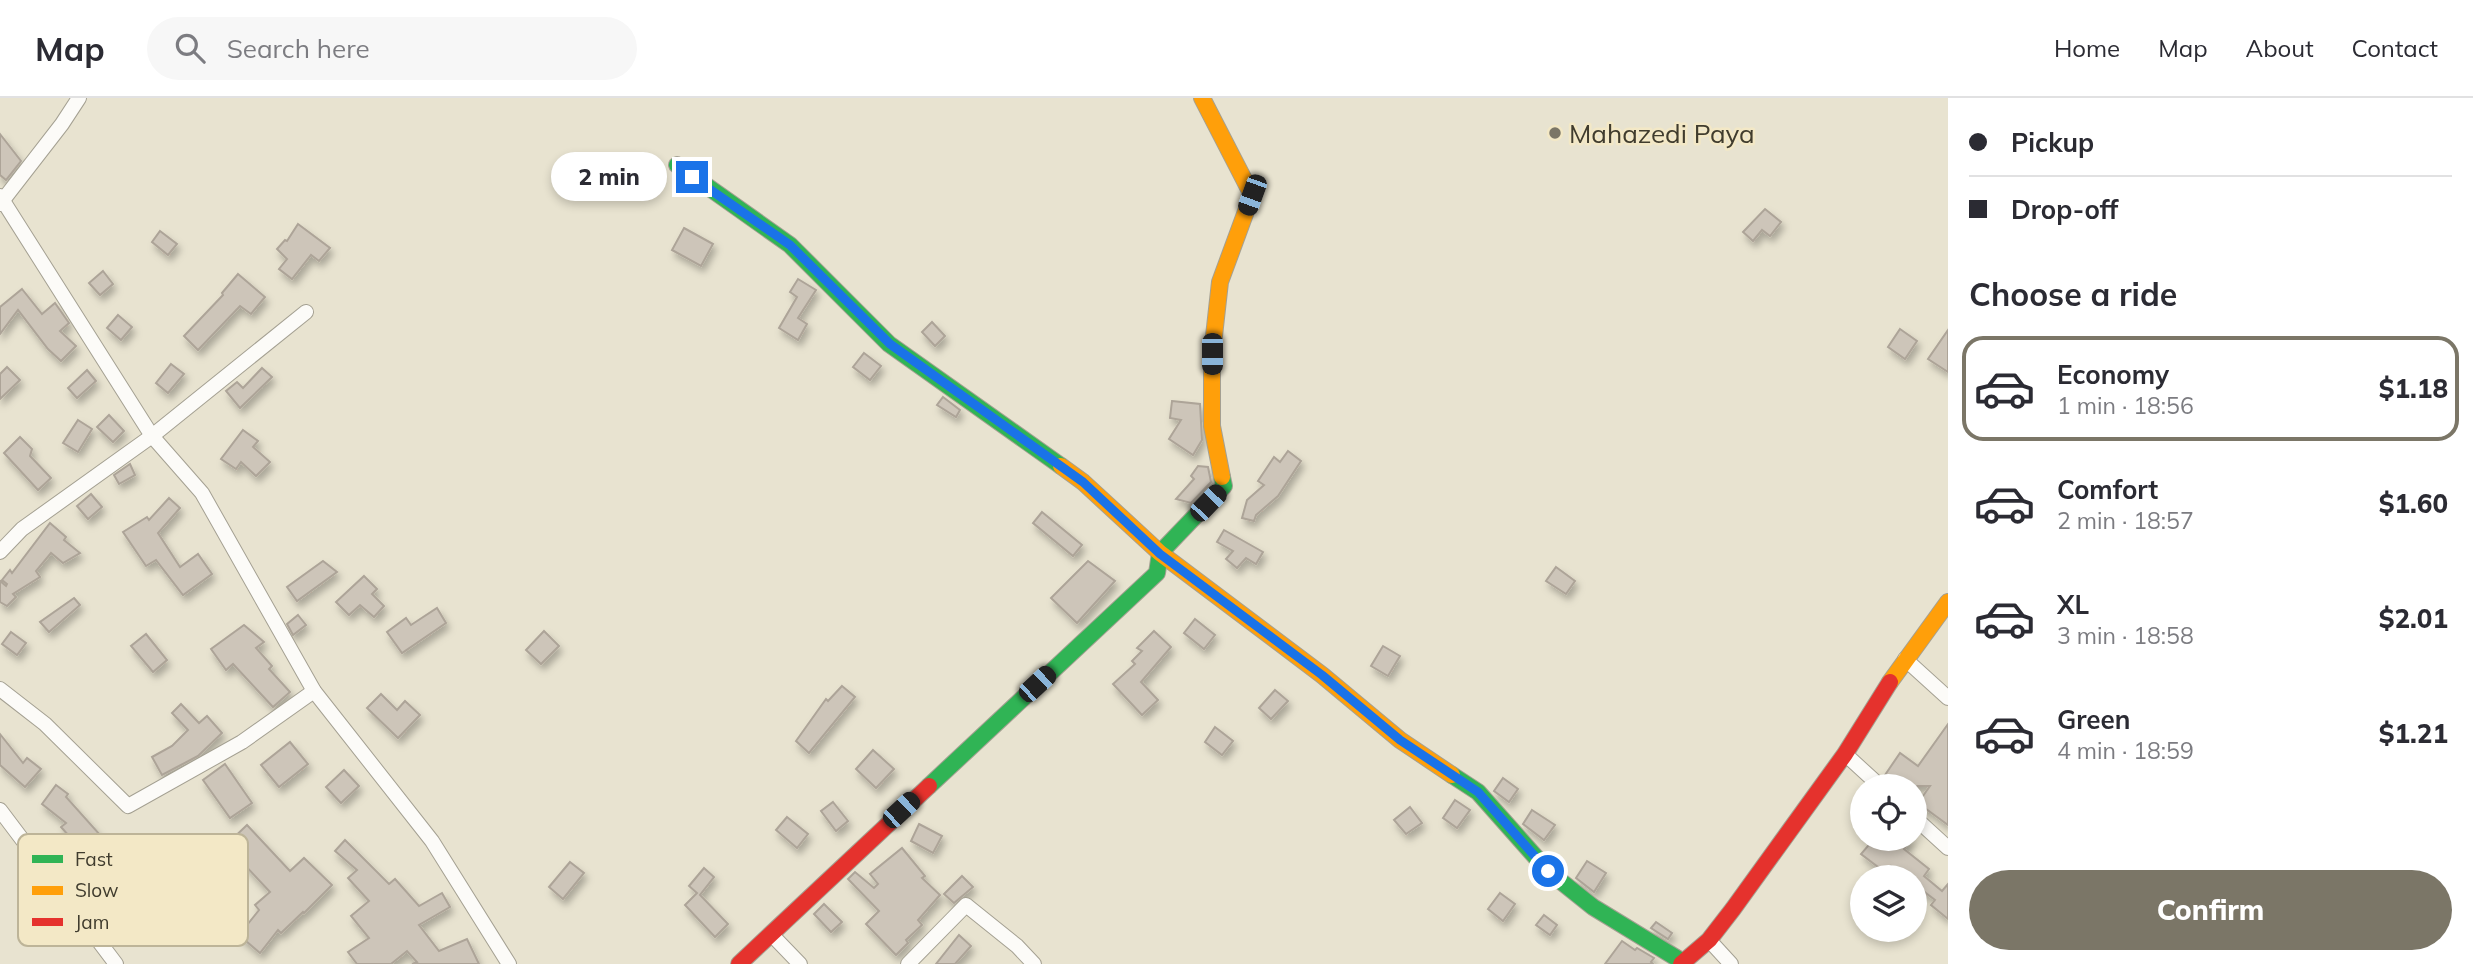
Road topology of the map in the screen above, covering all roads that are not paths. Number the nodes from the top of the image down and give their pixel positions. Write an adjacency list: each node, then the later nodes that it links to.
1 (79, 98): 4 (street)
2 (1202, 98): 8 (street)
3 (677, 165): 8 (street)
4 (1, 200): 6 (street)
5 (306, 312): 6 (street)
6 (152, 436): 7 (street); 12 (street)
7 (0, 552)
8 (1160, 554): 20 (street); 23 (street)
9 (1948, 602): 10 (street)
10 (1905, 659): 13 (street); 14 (street)
11 (0, 689): 12 (street)
12 (314, 691): 25 (street)
13 (1948, 698)
14 (1844, 754): 15 (street); 21 (street)
15 (1866, 774)
16 (0, 810): 18 (street)
17 (1927, 829): 19 (street)
18 (18, 834)
19 (1948, 848)
20 (771, 934): 26 (street); 27 (street)
21 (1709, 940): 23 (street); 30 (street); 31 (street)
22 (102, 946): 24 (street)
23 (1682, 963)
24 (116, 964)
25 (509, 964)
26 (739, 964)
27 (800, 964)
28 (908, 964): 29 (street)
29 (1034, 964)
30 (1717, 964)
31 (1731, 964)

